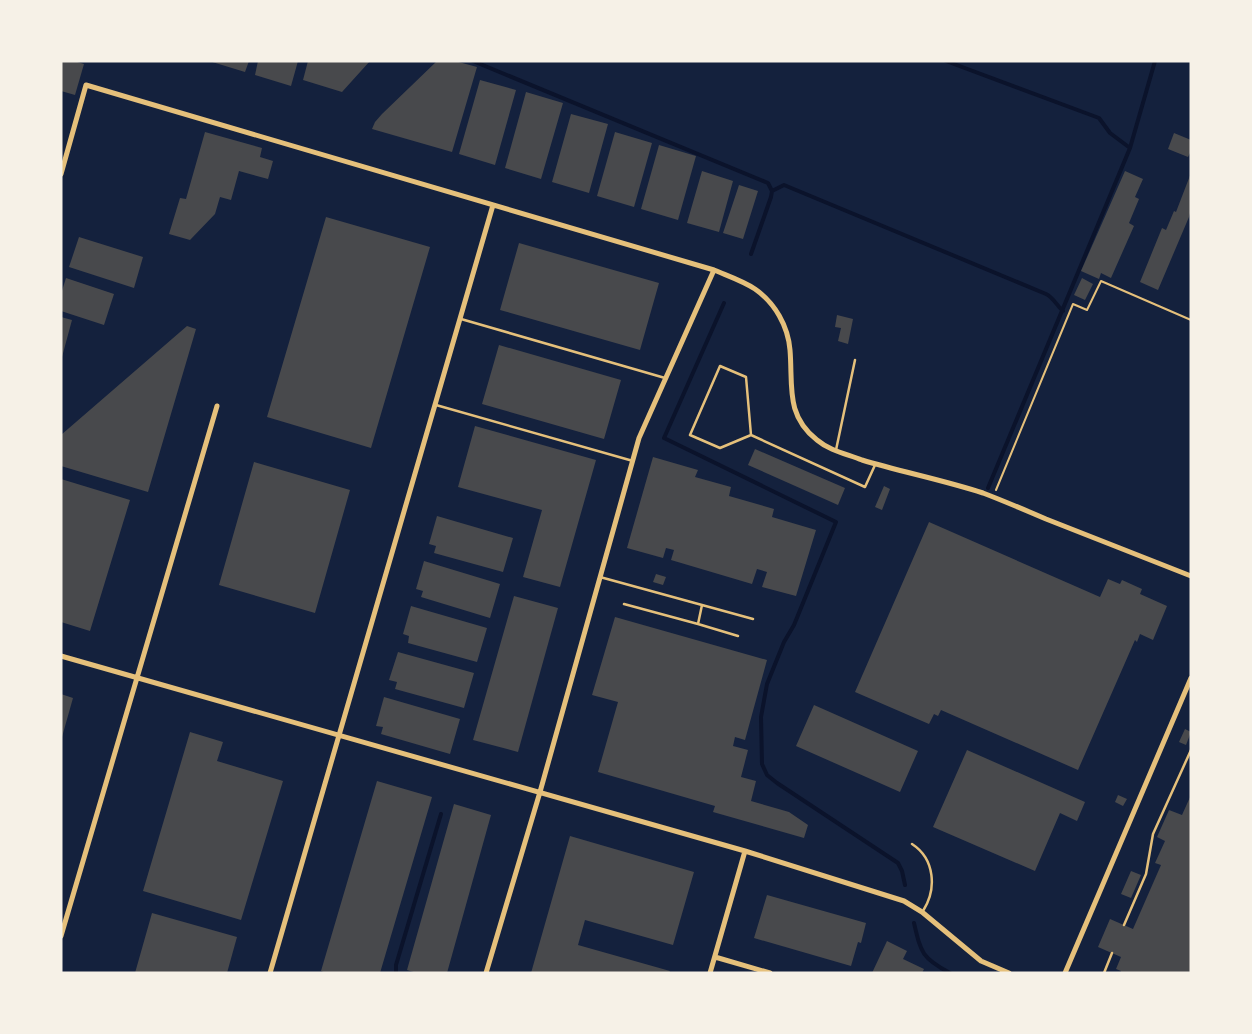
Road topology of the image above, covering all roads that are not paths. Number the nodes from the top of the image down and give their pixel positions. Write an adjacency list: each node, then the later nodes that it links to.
1 (61, 174): 2 (street)
2 (493, 205): 3 (street); 4 (street)
3 (714, 270): 6 (street); 10 (street)
4 (460, 319): 6 (lane); 7 (street)
5 (855, 360): 10 (lane)
6 (666, 378): 11 (street)
7 (434, 404): 11 (lane); 25 (street)
8 (217, 406): 21 (street)
9 (751, 435): 9 (lane); 12 (lane)
10 (836, 451): 12 (street)
11 (633, 461): 14 (street)
12 (875, 464): 13 (street)
13 (1191, 576)
14 (600, 577): 16 (lane); 27 (street)
15 (624, 604): 18 (lane)
16 (702, 605): 17 (lane); 18 (lane)
17 (753, 619)
18 (698, 624): 19 (lane)
19 (738, 636)
20 (61, 656): 21 (street)
21 (137, 677): 25 (street); 32 (street)
22 (1191, 678): 23 (street)
23 (1184, 694): 24 (lane); 40 (street)
24 (1191, 696)
25 (339, 735): 27 (street); 35 (street)
26 (1191, 750): 31 (lane)
27 (540, 792): 29 (street); 36 (street)
28 (912, 844): 30 (lane)
29 (745, 851): 30 (street); 34 (street)
30 (922, 912): 39 (street)
31 (1124, 925)
32 (61, 936)
33 (1112, 953): 41 (lane)
34 (715, 957): 37 (street); 38 (street)
35 (270, 973)
36 (486, 973)
37 (710, 973)
38 (770, 973)
39 (1009, 973)
40 (1065, 973)
41 (1104, 973)

